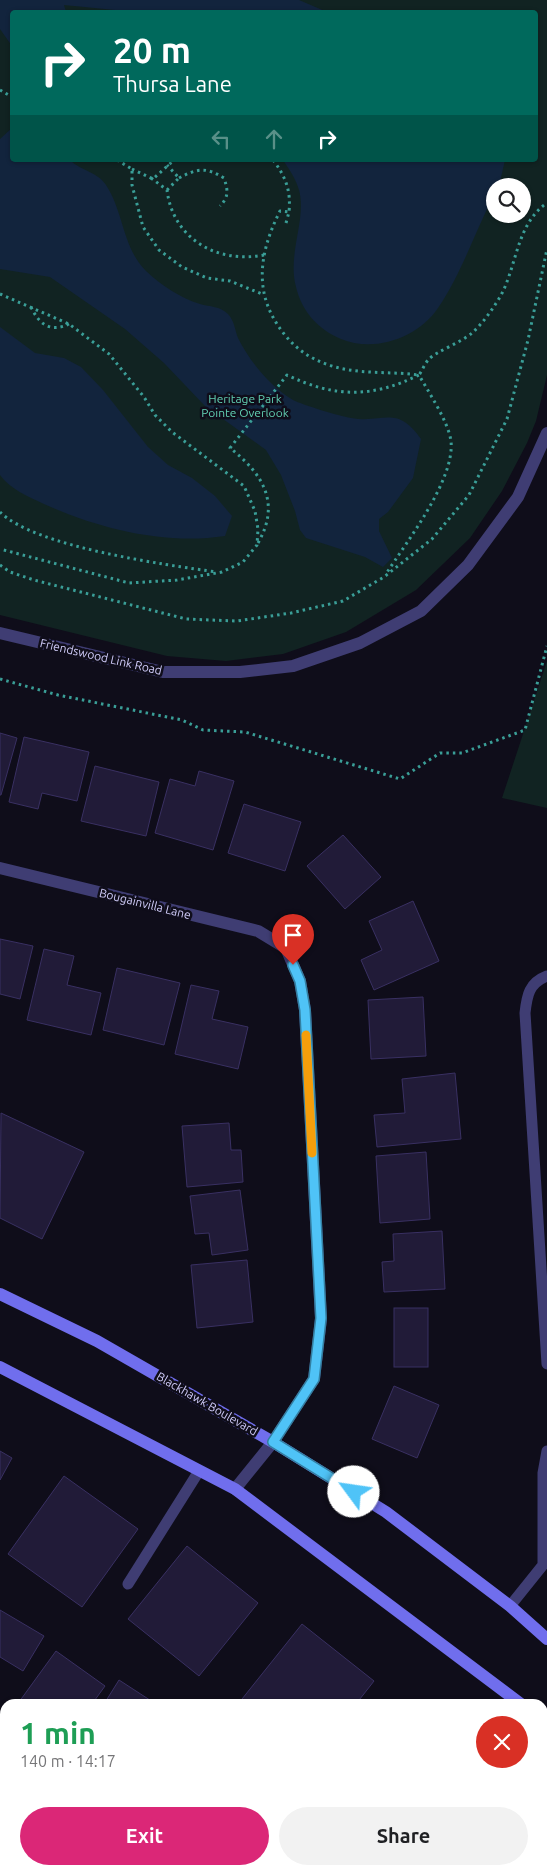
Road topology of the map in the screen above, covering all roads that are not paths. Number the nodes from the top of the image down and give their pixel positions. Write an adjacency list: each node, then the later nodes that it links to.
1 (547, 433): 2 (street, Friendswood Link Road)
2 (0, 634)
3 (0, 868): 8 (street, Bougainvilla Lane)
4 (547, 976): 6 (lane)
5 (0, 1294): 8 (main road, Blackhawk Boulevard)
6 (547, 1364)
7 (0, 1367): 10 (main road)
8 (273, 1442): 11 (street); 13 (main road, Blackhawk Boulevard)
9 (547, 1451): 13 (lane)
10 (199, 1471): 11 (main road); 12 (lane)
11 (235, 1489): 15 (main road)
12 (128, 1584)
13 (510, 1606): 14 (main road, Blackhawk Boulevard)
14 (547, 1639)
15 (514, 1699)

